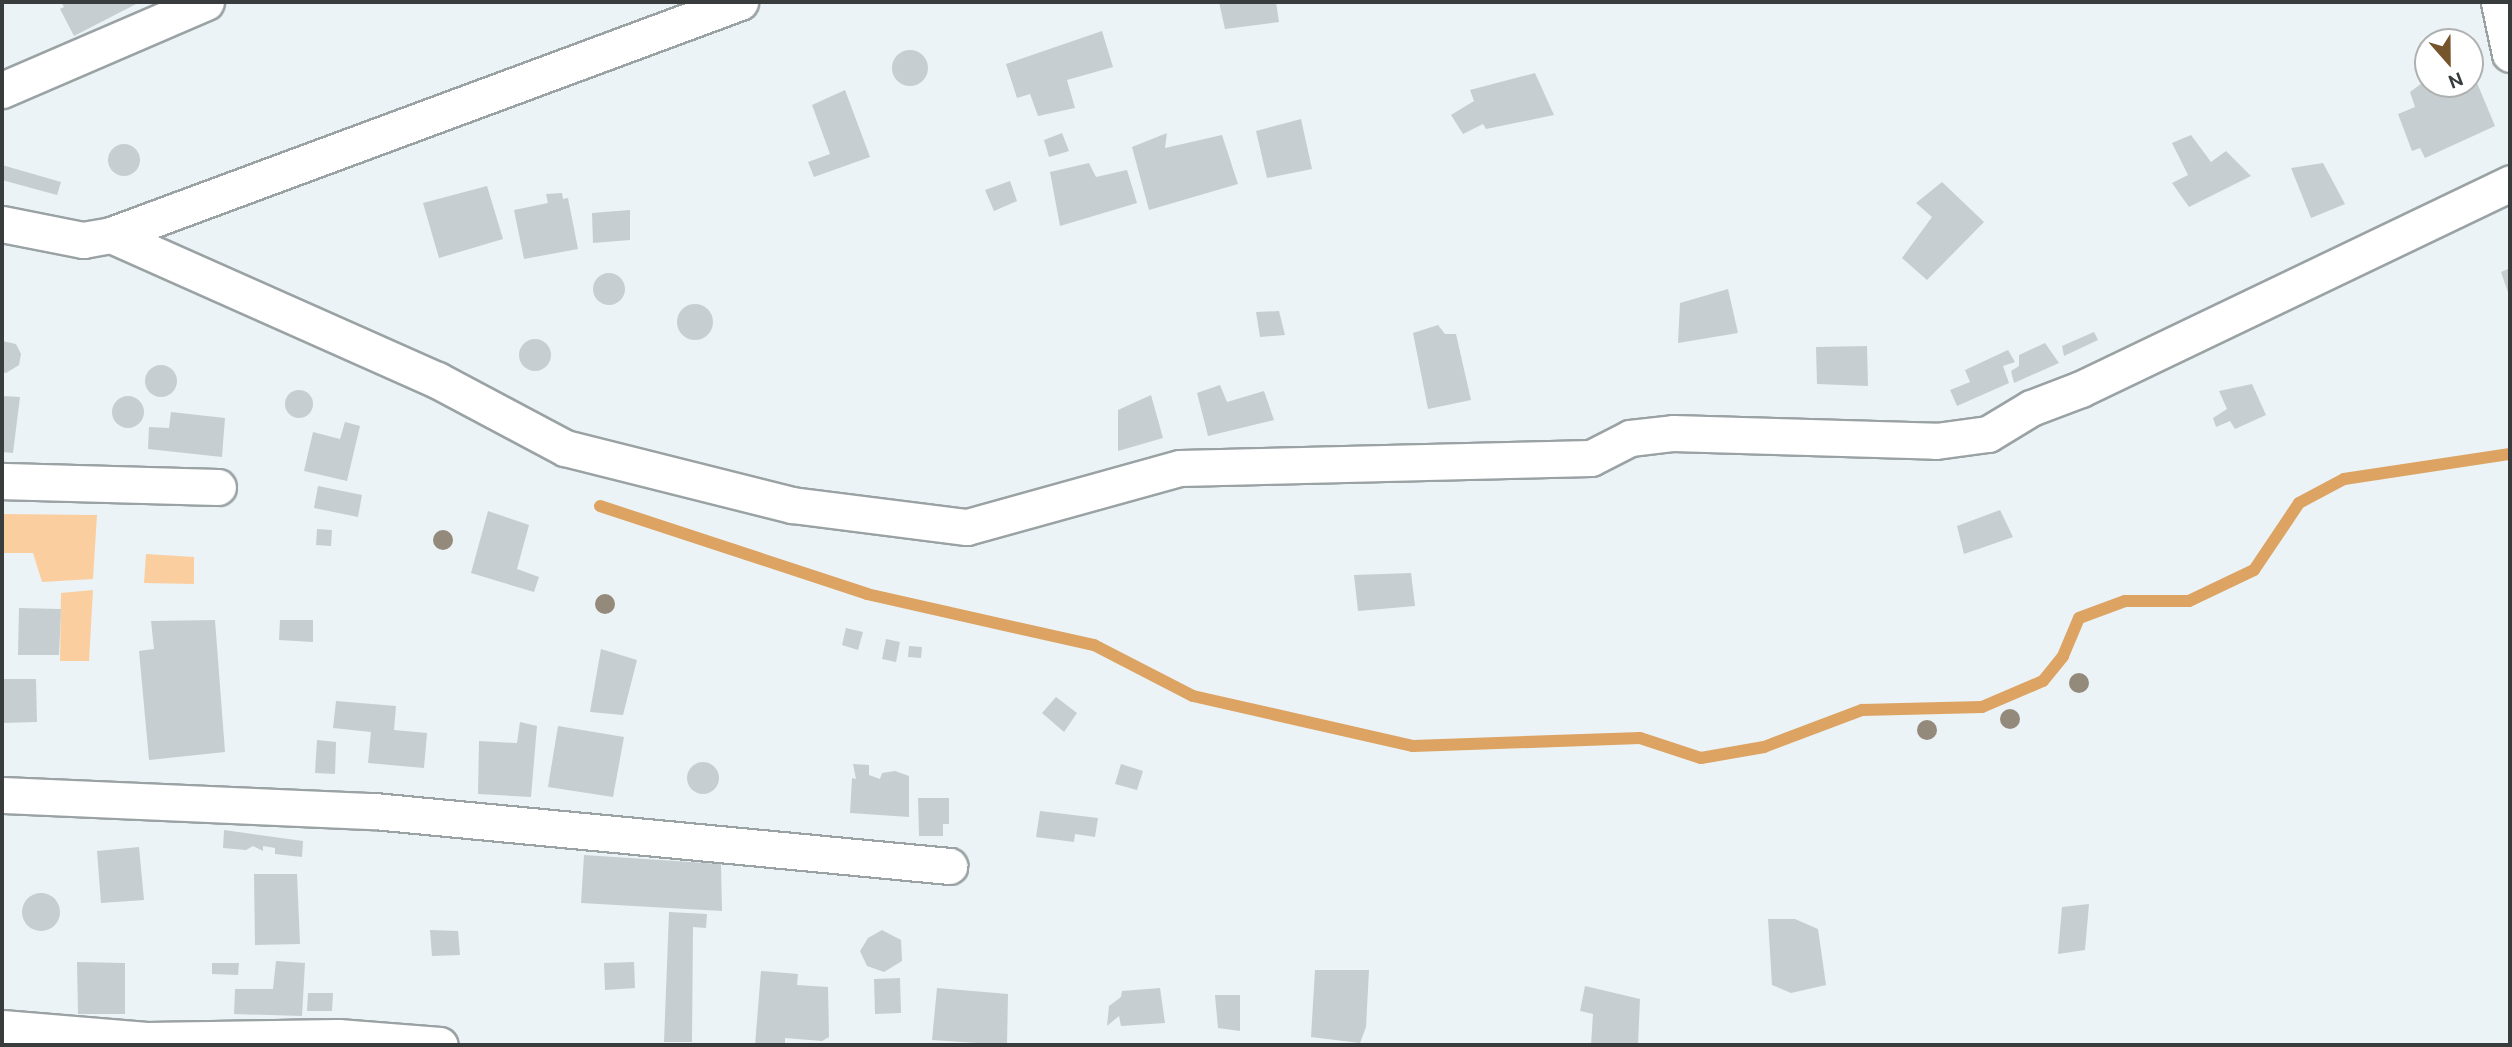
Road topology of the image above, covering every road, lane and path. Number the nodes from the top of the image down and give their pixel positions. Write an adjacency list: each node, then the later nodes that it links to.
1 (206, 2): 5 (street)
2 (740, 2): 8 (street)
3 (2499, 2): 4 (street)
4 (2510, 54)
5 (2, 90)
6 (2510, 183): 8 (street)
7 (2, 224): 8 (street)
8 (111, 235)
9 (2, 481): 10 (street)
10 (218, 487)
11 (2, 795): 12 (street)
12 (949, 866)
13 (2, 1028): 14 (street)
14 (440, 1045)

